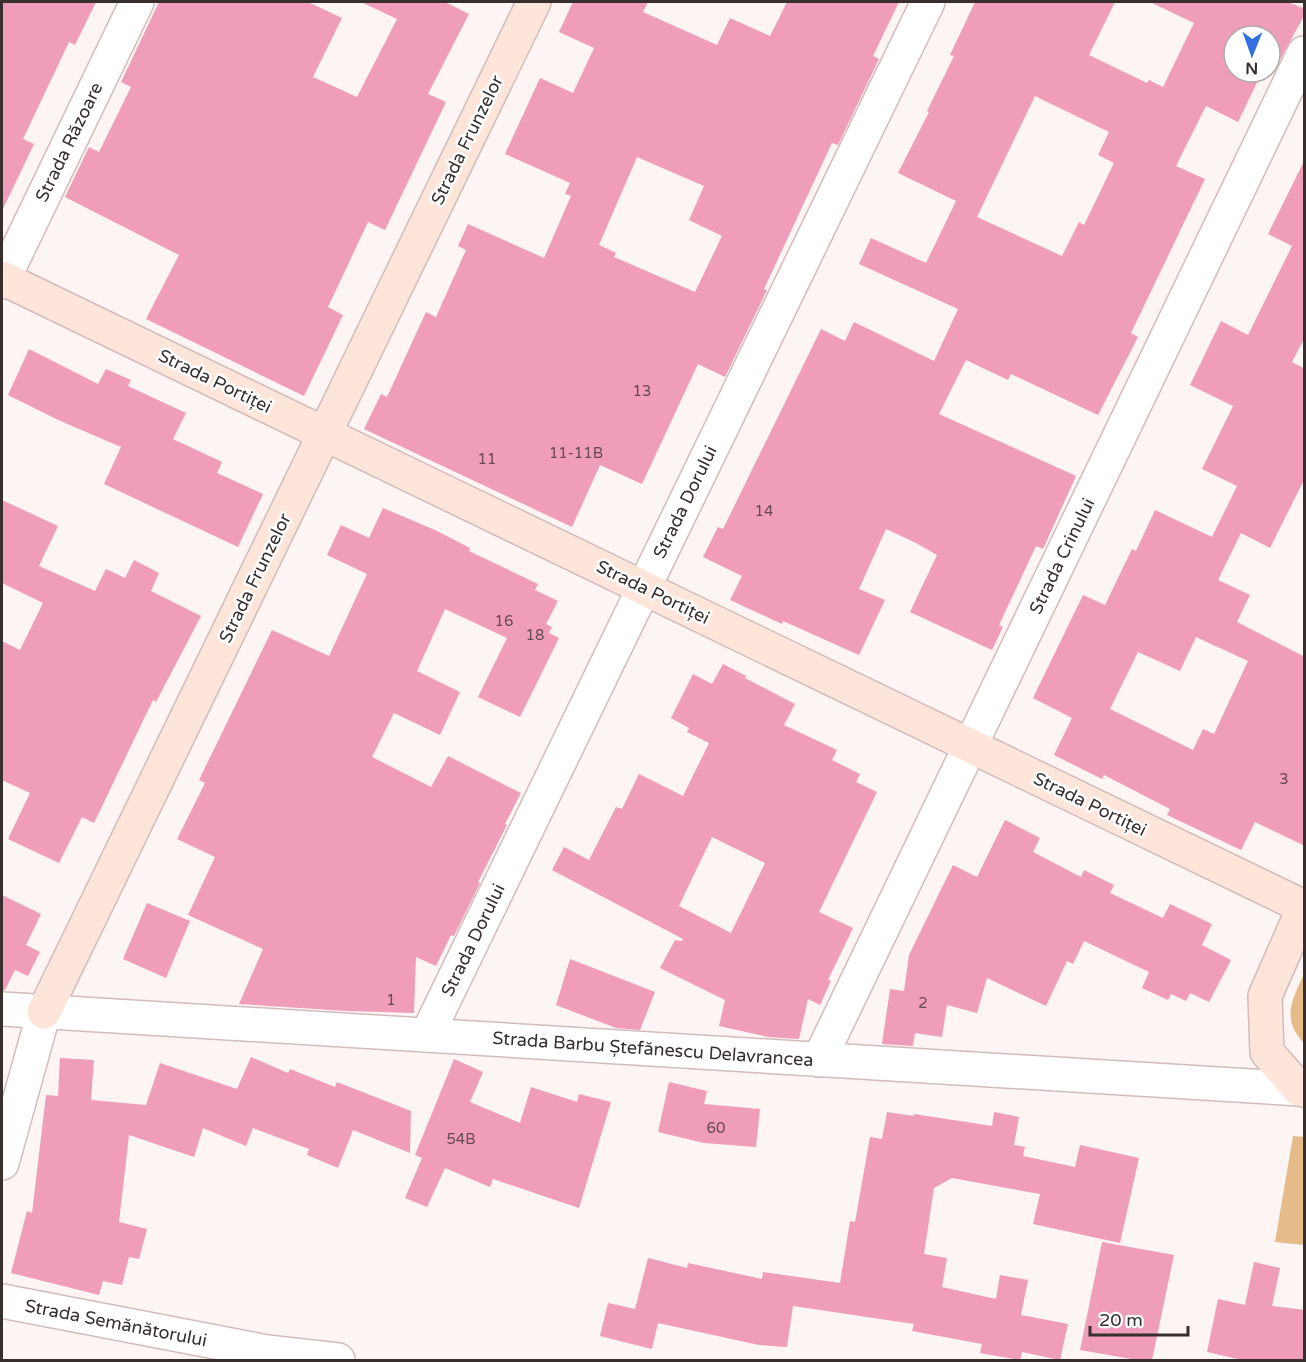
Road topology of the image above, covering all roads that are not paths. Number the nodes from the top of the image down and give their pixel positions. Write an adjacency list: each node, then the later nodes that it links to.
1 (137, 2): 5 (street, Strada Răzoare)
2 (534, 2): 6 (street, Strada Frunzelor)
3 (928, 2): 7 (street, Strada Dorului)
4 (1305, 53): 8 (street, Strada Crinului)
5 (2, 280): 6 (street, Strada Portiței)
6 (325, 434): 7 (street, Strada Portiței); 11 (street, Strada Frunzelor)
7 (644, 588): 8 (street, Strada Portiței); 12 (street, Strada Dorului)
8 (971, 746): 9 (street, Strada Portiței); 13 (street, Strada Crinului)
9 (1304, 906): 14 (street)
10 (2, 1009): 11 (street, Strada Barbu Ștefănescu Delavrancea)
11 (44, 1012): 12 (street, Strada Barbu Ștefănescu Delavrancea); 15 (street, Strada Frunzelor)
12 (427, 1035): 13 (street, Strada Barbu Ștefănescu Delavrancea)
13 (819, 1060): 14 (street, Strada Barbu Ștefănescu Delavrancea)
14 (1302, 1089)
15 (2, 1163)
16 (2, 1301): 17 (street, Strada Semănătorului)
17 (338, 1360)

